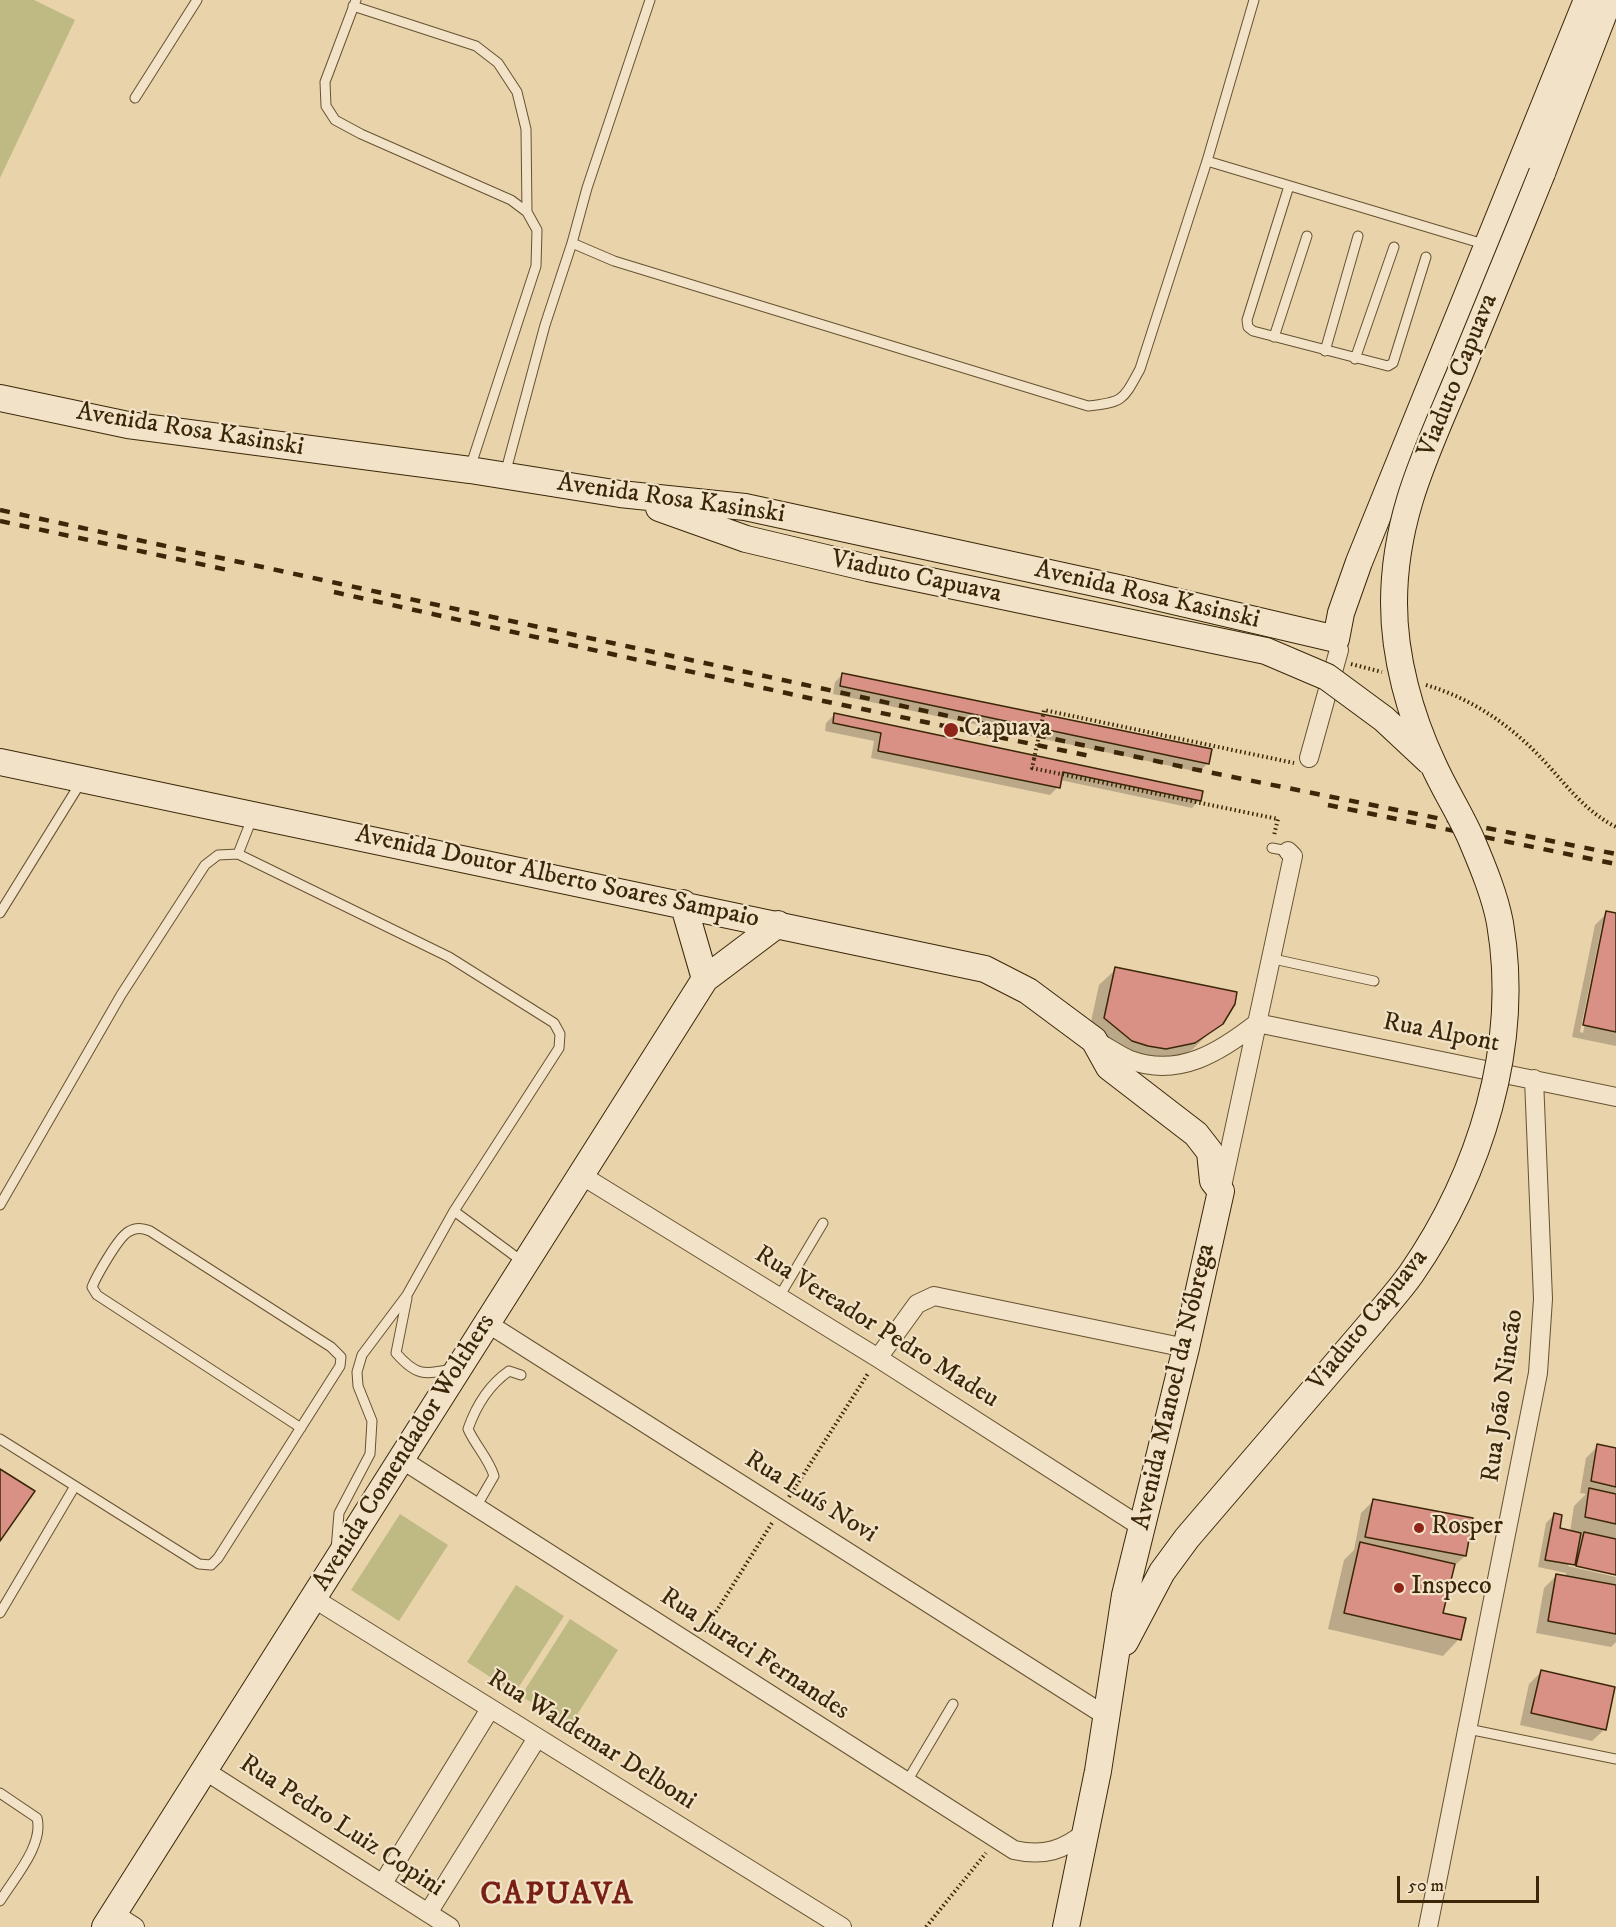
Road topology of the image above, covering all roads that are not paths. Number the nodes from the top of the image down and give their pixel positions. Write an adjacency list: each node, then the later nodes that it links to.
1 (197, 0): 7 (lane)
2 (650, 0): 13 (lane)
3 (1254, 0): 8 (lane)
4 (1587, 0): 14 (main road)
5 (1609, 0): 27 (main road, Viaduto Capuava, bridge)
6 (354, 3): 10 (lane); 10 (lane)
7 (135, 98)
8 (1207, 161): 9 (lane); 13 (lane)
9 (1288, 186): 14 (lane); 17 (lane)
10 (527, 212): 21 (lane)
11 (1307, 236): 17 (lane)
12 (1358, 236): 18 (lane)
13 (572, 243): 22 (lane)
14 (1489, 246): 24 (main road)
15 (1394, 247): 19 (lane)
16 (1426, 257): 19 (lane)
17 (1274, 337): 18 (lane)
18 (1325, 351): 19 (lane)
19 (1355, 359)
20 (0, 398): 21 (main road, Avenida Rosa Kasinski)
21 (470, 470): 22 (main road, Avenida Rosa Kasinski)
22 (505, 475): 23 (main road, Avenida Rosa Kasinski)
23 (620, 494): 24 (main road, Avenida Rosa Kasinski); 27 (main road, Viaduto Capuava, bridge)
24 (1336, 649): 25 (street)
25 (1302, 760)
26 (0, 762): 28 (main road, Avenida Doutor Alberto Soares Sampaio)
27 (1433, 764): 64 (main road, Viaduto Capuava, bridge)
28 (82, 780): 29 (main road, Avenida Doutor Alberto Soares Sampaio); 33 (lane)
29 (254, 814): 31 (lane); 32 (main road, Avenida Doutor Alberto Soares Sampaio)
30 (1280, 850): 35 (street, Avenida Manoel da Nóbrega)
31 (238, 854): 44 (lane); 45 (lane)
32 (682, 903): 34 (main road, Avenida Doutor Alberto Soares Sampaio); 36 (main road)
33 (0, 913)
34 (778, 924): 36 (main road, Avenida Comendador Wolthers); 39 (main road, Avenida Doutor Alberto Soares Sampaio)
35 (1269, 958): 37 (lane); 38 (street, Avenida Manoel da Nóbrega)
36 (705, 979): 42 (main road, Avenida Comendador Wolthers)
37 (1374, 981)
38 (1257, 1023): 39 (street, Avenida Doutor Alberto Soares Sampaio); 40 (street, Rua Alpont); 43 (street, Avenida Manoel da Nóbrega)
39 (1094, 1040): 43 (main road, Avenida Doutor Alberto Soares Sampaio)
40 (1534, 1079): 41 (street, Rua Alpont); 68 (street, Rua João Nincão)
41 (1616, 1097)
42 (581, 1175): 47 (main road, Avenida Comendador Wolthers); 49 (street, Rua Vereador Pedro Madeu)
43 (1221, 1191): 51 (main road, Avenida Manoel da Nóbrega)
44 (0, 1204)
45 (454, 1211): 47 (lane); 48 (lane)
46 (823, 1223): 49 (lane)
47 (525, 1263): 50 (main road, Avenida Comendador Wolthers)
48 (407, 1295): 53 (lane); 61 (lane)
49 (779, 1297): 52 (street, Rua Vereador Pedro Madeu)
50 (487, 1323): 53 (main road, Avenida Comendador Wolthers); 67 (street, Rua Luís Novi)
51 (1186, 1347): 52 (street); 60 (main road, Avenida Manoel da Nóbrega)
52 (878, 1358): 60 (street, Rua Vereador Pedro Madeu)
53 (459, 1368): 57 (main road, Avenida Comendador Wolthers)
54 (521, 1375): 59 (lane)
55 (301, 1428): 55 (lane); 58 (lane)
56 (0, 1439): 58 (lane)
57 (401, 1459): 59 (street, Rua Juraci Fernandes); 61 (main road, Avenida Comendador Wolthers)
58 (75, 1486): 63 (lane)
59 (476, 1507): 72 (street, Rua Juraci Fernandes)
60 (1143, 1527): 64 (main road, Avenida Manoel da Nóbrega)
61 (338, 1558): 62 (main road, Avenida Comendador Wolthers)
62 (313, 1598): 66 (street, Rua Waldemar Delboni); 71 (main road, Avenida Comendador Wolthers)
63 (0, 1613)
64 (1115, 1661): 67 (main road, Avenida Manoel da Nóbrega)
65 (953, 1704): 72 (lane)
66 (490, 1709): 69 (street, Rua Waldemar Delboni); 75 (street)
67 (1106, 1716): 74 (main road, Avenida Manoel da Nóbrega)
68 (1468, 1729): 70 (lane); 83 (street, Rua João Nincão)
69 (537, 1738): 77 (street); 81 (street, Rua Waldemar Delboni)
70 (1616, 1760)
71 (204, 1770): 75 (street, Rua Pedro Luiz Copini); 78 (main road, Avenida Comendador Wolthers)
72 (906, 1783): 74 (street, Rua Juraci Fernandes)
73 (0, 1793): 76 (lane)
74 (1087, 1831): 82 (main road, Avenida Manoel da Nóbrega)
75 (383, 1883): 77 (street, Rua Pedro Luiz Copini)
76 (0, 1901)
77 (428, 1913): 80 (street, Rua Pedro Luiz Copini)
78 (109, 1920): 79 (street)
79 (135, 1927)
80 (450, 1927)
81 (842, 1927)
82 (1066, 1927)
83 (1428, 1927)

